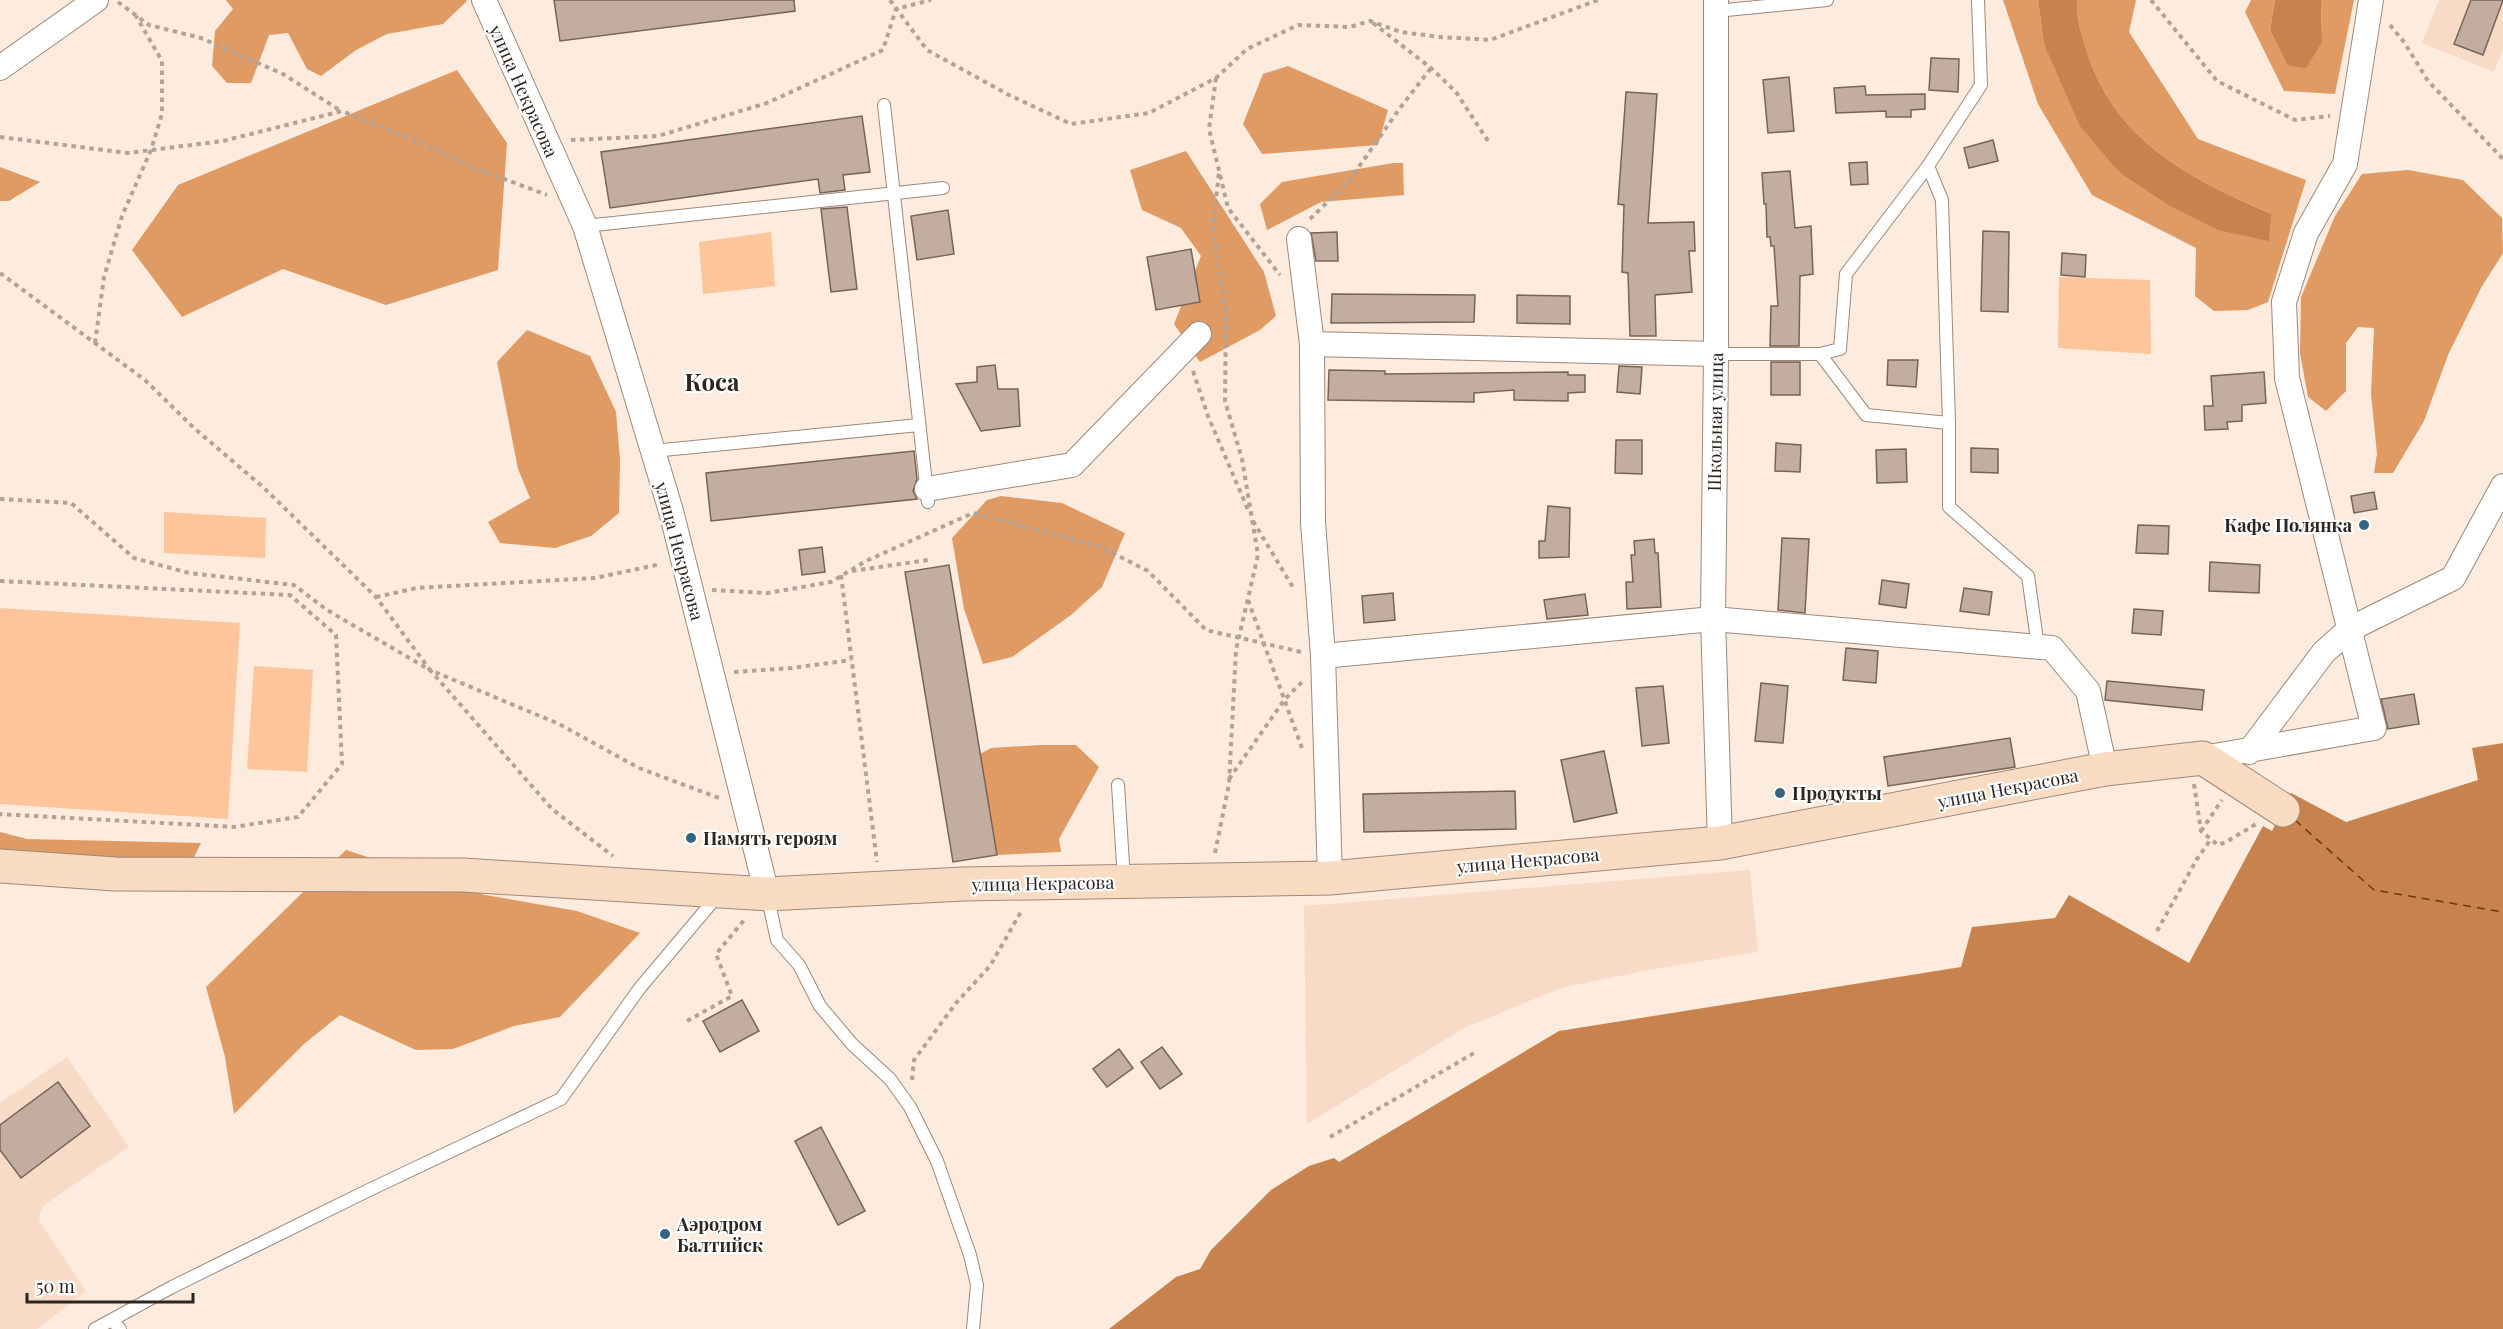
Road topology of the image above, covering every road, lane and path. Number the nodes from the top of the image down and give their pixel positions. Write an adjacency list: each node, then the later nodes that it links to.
1 (96, 0): 15 (street)
2 (116, 0): 13 (path)
3 (484, 0): 22 (street, улица Некрасова)
4 (890, 0): 12 (path)
5 (931, 0): 12 (path)
6 (1598, 0): 14 (path)
7 (1827, 0): 11 (lane)
8 (1978, 0): 26 (lane)
9 (2151, 0): 18 (path)
10 (2371, 1): 18 (street); 25 (path)
11 (1716, 5): 38 (street, Школьная улица)
12 (896, 9): 17 (path); 22 (path)
13 (136, 16): 20 (path); 24 (path)
14 (1370, 21): 16 (path); 17 (path)
15 (0, 68)
16 (1431, 68): 23 (path); 32 (path)
17 (1216, 78): 27 (path)
18 (2355, 103): 55 (street)
19 (884, 105): 29 (lane)
20 (342, 111): 24 (path); 30 (path)
21 (0, 137): 24 (path)
22 (547, 141): 31 (street, улица Некрасова)
23 (1488, 141)
24 (151, 150): 36 (path)
25 (2503, 159)
26 (1928, 166): 39 (lane); 40 (lane)
27 (1219, 171): 34 (path); 46 (path)
28 (943, 188): 29 (lane)
29 (894, 192): 31 (lane); 41 (lane)
30 (550, 196)
31 (585, 226): 42 (street, улица Некрасова)
32 (1299, 239): 34 (street)
33 (0, 273): 36 (path)
34 (1307, 309): 37 (street)
35 (1192, 340): 44 (street); 46 (path)
36 (95, 343): 52 (path)
37 (1312, 344): 38 (street); 57 (street)
38 (1716, 354): 39 (lane); 54 (street, Школьная улица)
39 (1820, 354): 40 (lane)
40 (1949, 423): 56 (lane)
41 (919, 425): 42 (lane); 44 (lane)
42 (653, 451): 47 (street, улица Некрасова)
43 (2503, 486): 55 (street)
44 (927, 495)
45 (0, 498): 59 (path)
46 (1252, 518): 51 (path); 53 (path)
47 (683, 559): 50 (street, улица Некрасова); 52 (path)
48 (928, 560): 58 (path)
49 (0, 581): 70 (path)
50 (690, 588): 57 (path); 60 (street, улица Некрасова)
51 (1295, 590)
52 (376, 597): 59 (path)
53 (1248, 599): 61 (path); 66 (path)
54 (1713, 619): 56 (street); 57 (street); 74 (street, Школьная улица)
55 (2349, 629): 63 (street); 63 (street, улица Некрасова)
56 (2038, 647): 65 (street)
57 (1323, 656): 61 (path); 78 (street)
58 (852, 660): 60 (path); 75 (path)
59 (430, 670): 69 (path); 76 (path)
60 (712, 674): 69 (street, улица Некрасова)
61 (1285, 699): 62 (path); 66 (path)
62 (1303, 752)
63 (2249, 752): 64 (street, улица Некрасова)
64 (2196, 759): 65 (street, улица Некрасова); 71 (street); 72 (path)
65 (2105, 769): 74 (street, улица Некрасова)
66 (1229, 779): 79 (path)
67 (1118, 785): 80 (lane)
68 (2226, 794): 72 (path)
69 (745, 807): 83 (street, улица Некрасова)
70 (0, 814)
71 (2272, 815): 73 (path)
72 (2201, 831): 73 (path)
73 (2211, 839): 84 (path)
74 (1720, 843): 78 (street, улица Некрасова)
75 (875, 848)
76 (615, 858)
77 (0, 866): 82 (street)
78 (1330, 878): 79 (street, улица Некрасова)
79 (1209, 880): 80 (street, улица Некрасова)
80 (1124, 882): 81 (street, улица Некрасова)
81 (1046, 883): 83 (street, улица Некрасова); 87 (path)
82 (722, 891): 83 (street); 89 (lane)
83 (767, 894): 85 (path); 87 (lane)
84 (2157, 931)
85 (687, 1021)
86 (1474, 1053): 88 (path)
87 (910, 1107): 91 (lane)
88 (1330, 1137)
89 (116, 1324): 90 (lane)
90 (95, 1329)
91 (973, 1329)

